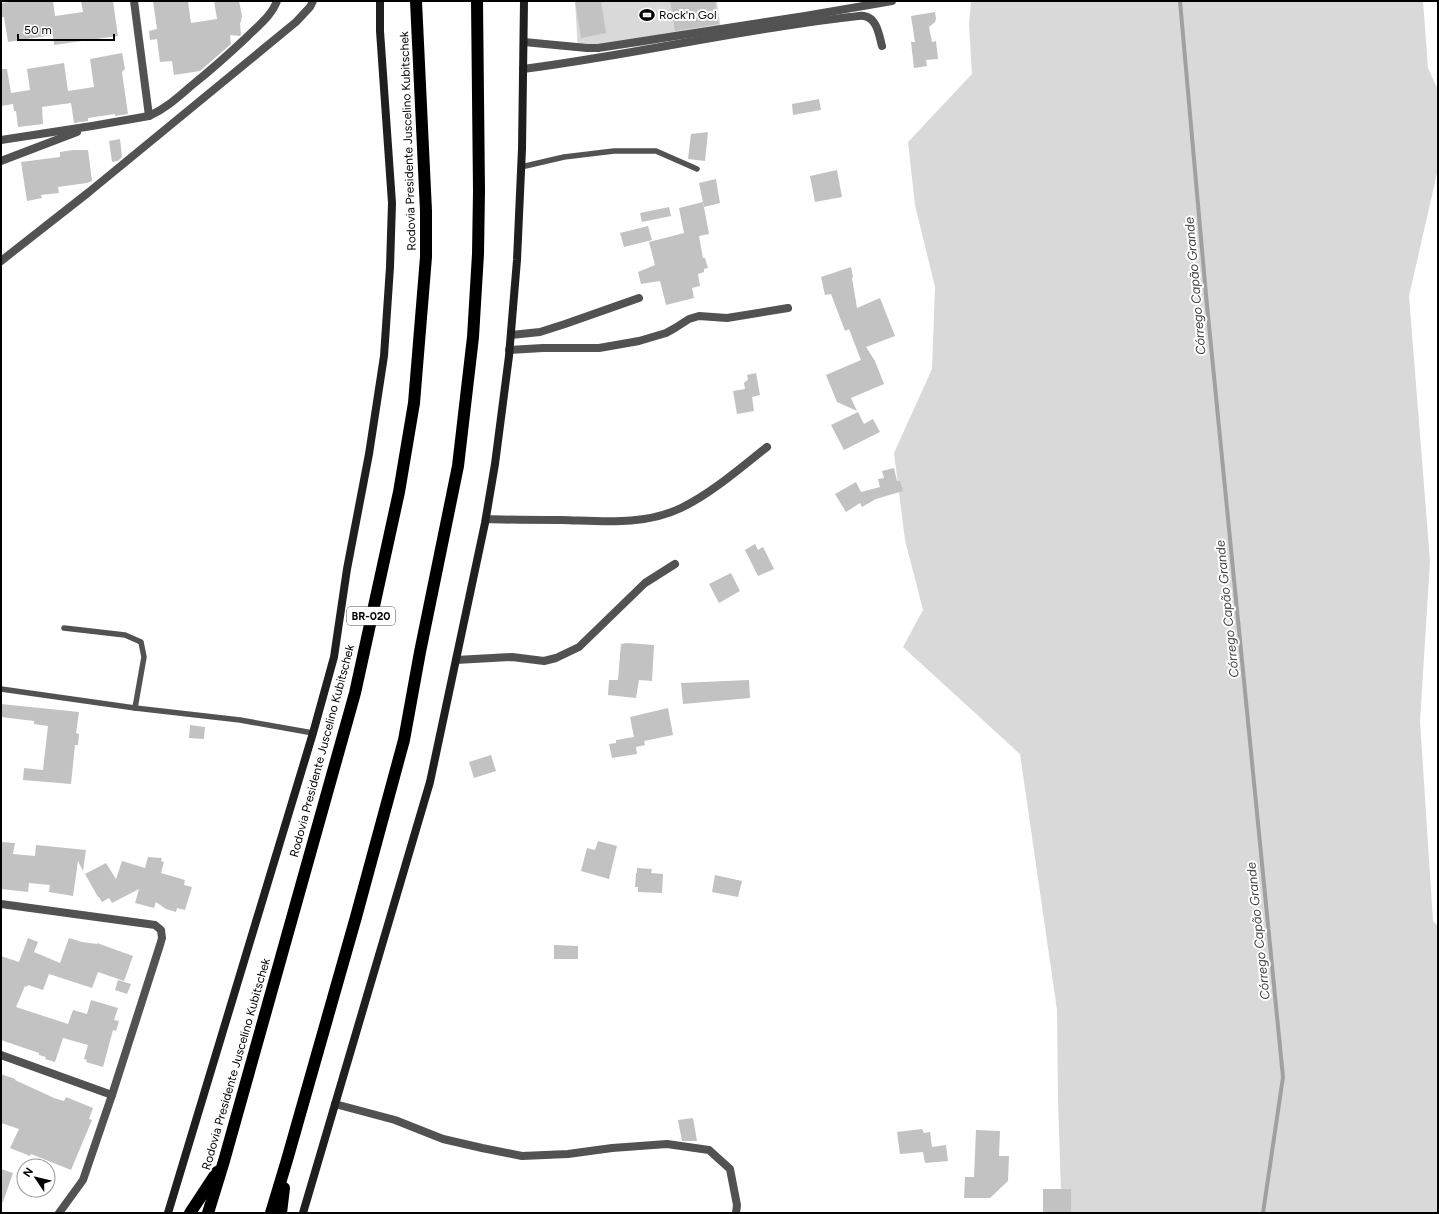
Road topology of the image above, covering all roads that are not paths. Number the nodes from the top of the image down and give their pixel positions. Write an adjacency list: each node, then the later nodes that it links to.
1 (134, 1): 12 (street)
2 (277, 1): 12 (street)
3 (313, 1): 18 (street)
4 (380, 1): 30 (main road)
5 (416, 1): 36 (highway, Rodovia Presidente Juscelino Kubitschek / BR-020)
6 (477, 1): 35 (highway)
7 (524, 1): 9 (main road)
8 (892, 1): 9 (street)
9 (524, 42): 11 (main road)
10 (882, 46): 11 (street)
11 (524, 69): 16 (main road)
12 (148, 116): 13 (street)
13 (92, 126): 14 (street); 15 (street)
14 (1, 140)
15 (1, 161)
16 (521, 167): 17 (lane); 21 (main road)
17 (697, 169)
18 (1, 261)
19 (639, 298): 21 (street)
20 (788, 308): 22 (street)
21 (511, 335): 22 (main road)
22 (509, 350): 24 (main road)
23 (767, 447): 24 (street)
24 (486, 519): 27 (main road)
25 (675, 564): 27 (street)
26 (64, 628): 29 (lane)
27 (456, 660): 34 (main road)
28 (1, 689): 29 (lane)
29 (135, 708): 30 (lane)
30 (313, 733): 38 (main road)
31 (1, 904): 33 (street)
32 (1, 1055): 33 (street)
33 (112, 1095): 37 (street)
34 (335, 1104): 43 (main road); 44 (street)
35 (287, 1160): 41 (highway); 42 (highway)
36 (224, 1161): 39 (highway); 40 (highway, Rodovia Presidente Juscelino Kubitschek / BR-020)
37 (59, 1213)
38 (168, 1213)
39 (190, 1213)
40 (208, 1213)
41 (271, 1213)
42 (281, 1213)
43 (303, 1213)
44 (736, 1213)

